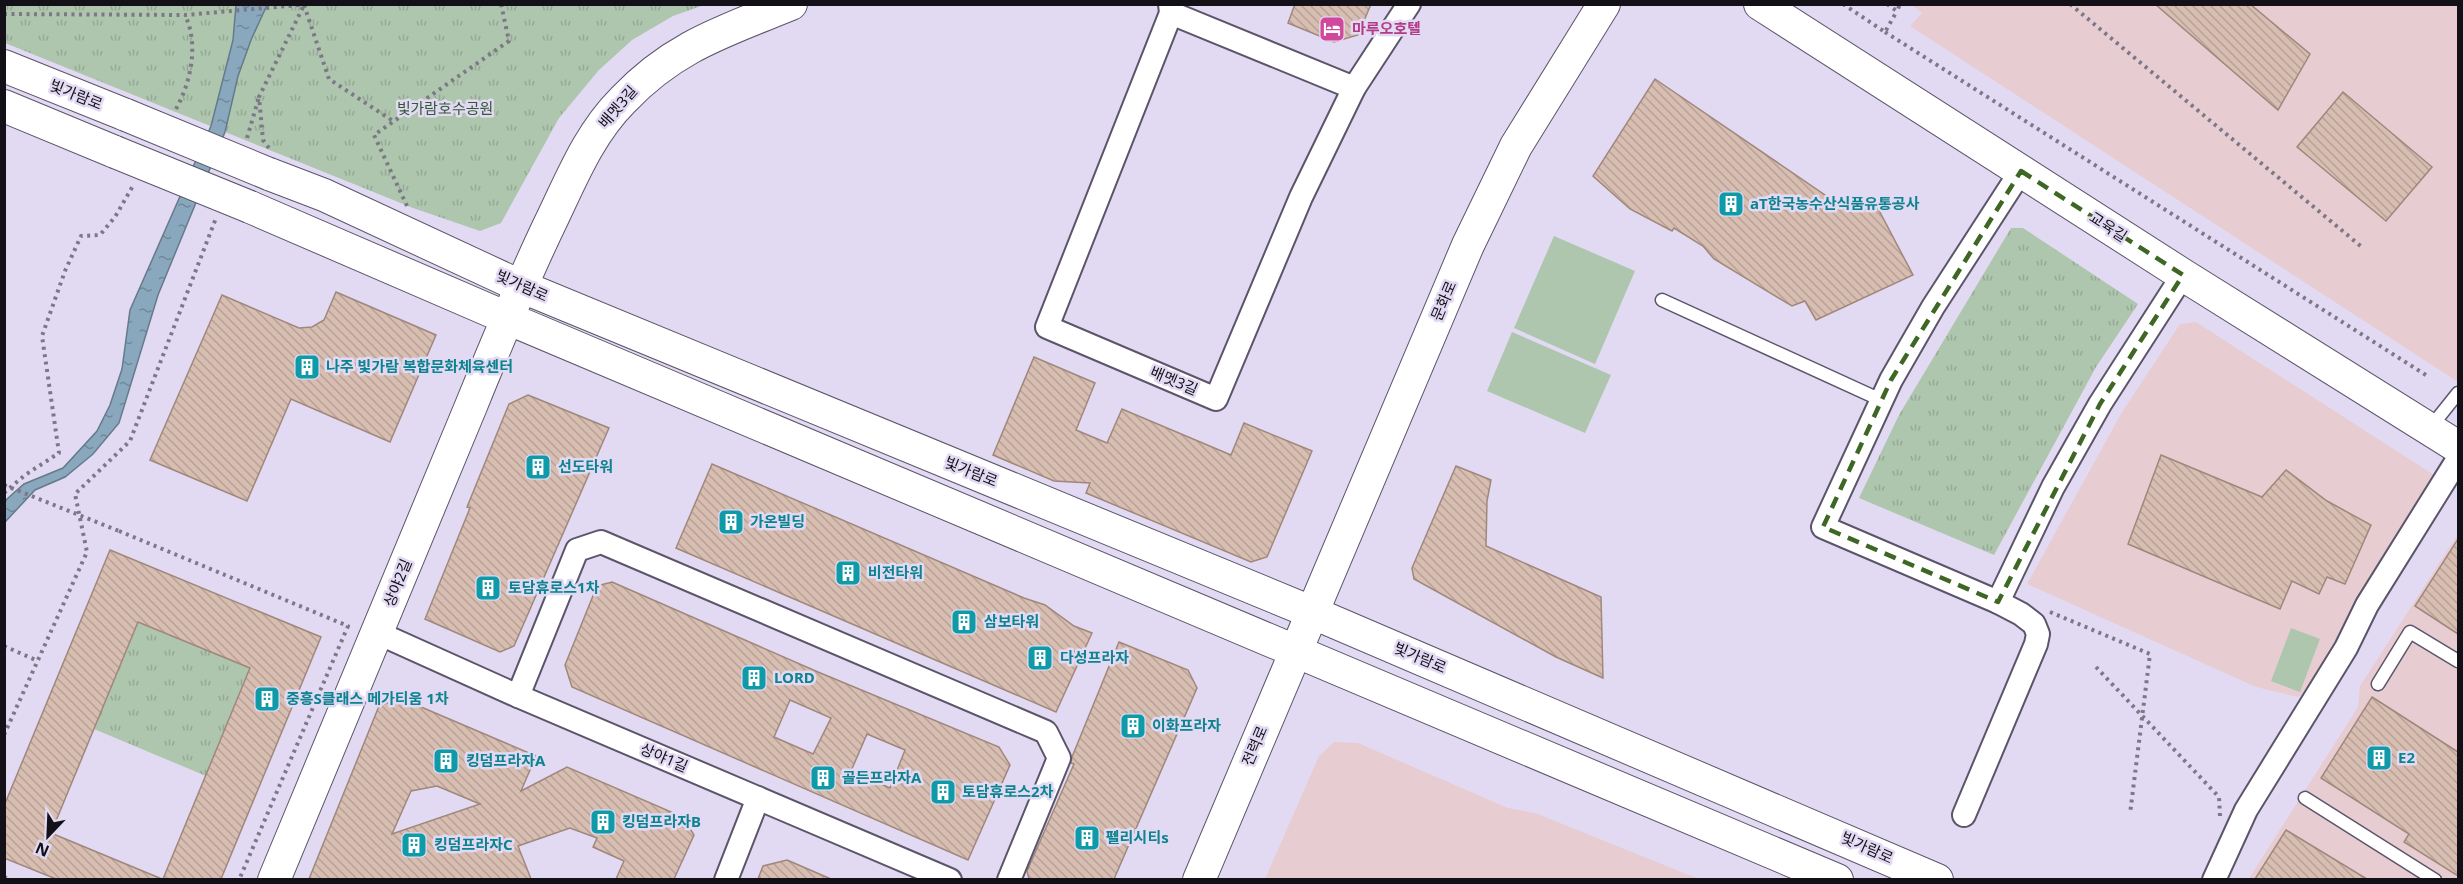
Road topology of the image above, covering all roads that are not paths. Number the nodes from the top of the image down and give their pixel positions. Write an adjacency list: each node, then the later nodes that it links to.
1 (791, 4): 11 (main road, 배멧3길)
2 (1409, 4): 7 (street, 배멧3길)
3 (1604, 4): 20 (main road, 문화로)
4 (1760, 4): 9 (main road, 교육길)
5 (1170, 9): 7 (street); 7 (street, 배멧3길)
6 (4, 66): 11 (main road, 빛가람로, bridge)
7 (1354, 88)
8 (4, 106): 13 (main road, bridge)
9 (2021, 171): 10 (main road, 교육길); 15 (street)
10 (2183, 275): 16 (main road, 교육길); 19 (street)
11 (520, 286): 13 (main road, 상야2길); 20 (main road, 빛가람로)
12 (1662, 300): 15 (lane)
13 (507, 318): 21 (main road, 상야2길); 22 (main road)
14 (2458, 393): 16 (lane)
15 (1881, 400): 19 (street)
16 (2429, 429): 17 (main road, 교육길)
17 (2458, 447)
18 (2458, 459): 36 (street)
19 (1998, 602): 28 (street)
20 (1311, 612): 22 (main road, 전력로); 35 (main road, 빛가람로)
21 (378, 633): 25 (street, 상야1길); 29 (main road, 상야2길)
22 (1295, 651): 33 (main road, 전력로); 34 (main road)
23 (2458, 662): 24 (lane)
24 (2378, 684)
25 (518, 696): 26 (street, 상야1길); 32 (street)
26 (758, 798): 30 (street); 31 (street, 상야1길)
27 (2305, 798): 37 (lane)
28 (1964, 815)
29 (274, 879)
30 (726, 879)
31 (950, 879)
32 (1009, 879)
33 (1199, 879)
34 (1836, 879)
35 (1937, 879)
36 (2214, 879)
37 (2435, 879)

